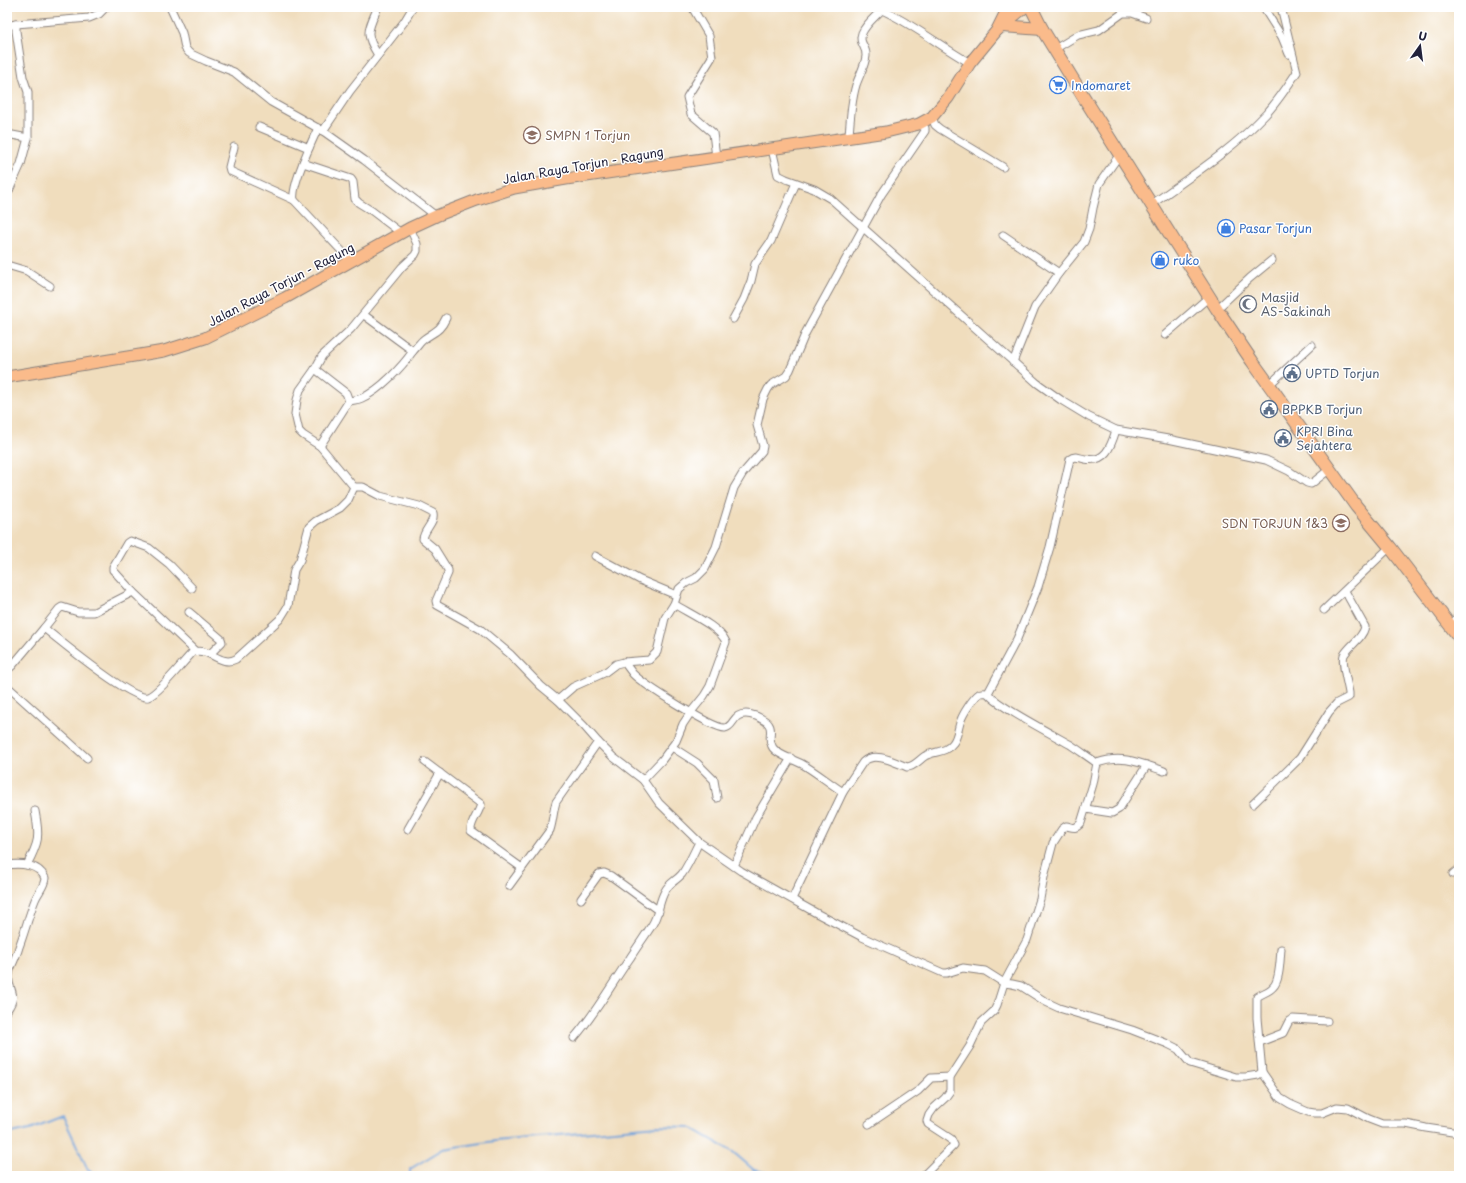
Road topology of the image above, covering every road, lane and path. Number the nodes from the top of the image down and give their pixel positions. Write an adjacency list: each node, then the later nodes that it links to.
1 (106, 7): 15 (street)
2 (170, 7): 24 (street)
3 (378, 7): 18 (street)
4 (413, 7): 18 (street)
5 (692, 7): 32 (street)
6 (1009, 7): 14 (highway)
7 (1025, 7): 14 (main road, Jalan Raya Torjun - Ragung)
8 (1031, 7): 16 (highway)
9 (1263, 7): 20 (street)
10 (1281, 7): 20 (street)
11 (883, 9): 19 (street); 26 (street)
12 (1146, 18): 17 (street)
13 (7, 26): 15 (street)
14 (1000, 27): 16 (highway); 19 (main road, Jalan Raya Torjun - Ragung)
15 (16, 28): 27 (street)
16 (1042, 29): 17 (highway)
17 (1054, 49): 31 (highway)
18 (378, 55): 24 (street)
19 (970, 63): 21 (main road, Jalan Raya Torjun - Ragung)
20 (1297, 72): 38 (street)
21 (932, 117): 22 (main road, Jalan Raya Torjun - Ragung); 34 (street)
22 (920, 124): 26 (main road, Jalan Raya Torjun - Ragung); 40 (street)
23 (259, 127): 29 (street)
24 (320, 129): 29 (street); 39 (street)
25 (7, 134): 27 (street)
26 (849, 137): 30 (main road, Jalan Raya Torjun - Ragung)
27 (28, 138): 36 (street)
28 (234, 148): 37 (street)
29 (310, 148): 33 (street)
30 (772, 149): 32 (main road, Jalan Raya Torjun - Ragung); 35 (street)
31 (1120, 154): 38 (highway); 46 (street)
32 (716, 157): 39 (main road, Jalan Raya Torjun - Ragung)
33 (303, 163): 37 (street); 41 (street)
34 (1003, 167)
35 (796, 183): 40 (street); 52 (street)
36 (7, 195)
37 (294, 200): 44 (street)
38 (1152, 204): 48 (highway)
39 (436, 216): 41 (main road, Jalan Raya Torjun - Ragung)
40 (863, 227): 56 (street); 70 (street)
41 (406, 231): 44 (main road, Jalan Raya Torjun - Ragung); 50 (street)
42 (1003, 235): 46 (street)
43 (1272, 260): 49 (street)
44 (351, 261): 58 (main road, Jalan Raya Torjun - Ragung)
45 (7, 265): 47 (street)
46 (1059, 273): 56 (street)
47 (50, 286)
48 (1210, 297): 49 (highway); 53 (street)
49 (1217, 309): 59 (highway)
50 (364, 314): 55 (street); 57 (street)
51 (446, 318): 55 (street)
52 (733, 319)
53 (1165, 335)
54 (1312, 345): 59 (street)
55 (413, 351): 60 (street)
56 (1013, 362): 61 (street)
57 (315, 369): 60 (street); 62 (street)
58 (7, 376)
59 (1269, 385): 63 (highway)
60 (349, 401): 62 (street)
61 (1116, 430): 63 (street); 83 (street)
62 (320, 446): 64 (street)
63 (1330, 469): 65 (highway)
64 (354, 487): 79 (street); 84 (street)
65 (1390, 547): 68 (street); 75 (highway)
66 (595, 556): 70 (street)
67 (192, 588): 69 (street)
68 (1345, 591): 72 (street); 98 (street)
69 (133, 592): 76 (street); 78 (street)
70 (676, 595): 71 (street)
71 (674, 604): 80 (street); 85 (street)
72 (1324, 610)
73 (189, 612): 79 (street)
74 (1459, 615): 75 (street)
75 (1451, 626): 77 (highway)
76 (44, 628): 78 (street); 81 (street)
77 (1459, 637)
78 (195, 651): 79 (street)
79 (210, 654)
80 (624, 662): 84 (street); 85 (street)
81 (7, 670)
82 (7, 686): 88 (street)
83 (988, 693): 91 (street); 96 (street)
84 (558, 700): 86 (street)
85 (691, 712): 87 (street); 89 (street)
86 (598, 742): 95 (street); 106 (street)
87 (672, 747): 95 (street); 97 (street)
88 (87, 758)
89 (791, 758): 96 (street); 105 (street)
90 (425, 762): 94 (street)
91 (1096, 762): 92 (street); 99 (street)
92 (1147, 766): 93 (street); 99 (street)
93 (1164, 771)
94 (440, 773): 101 (street); 106 (street)
95 (643, 780): 102 (street)
96 (843, 792): 109 (street)
97 (717, 798)
98 (1253, 804)
99 (1086, 809): 112 (street)
100 (35, 812): 104 (street)
101 (408, 829)
102 (699, 842): 105 (street); 110 (street)
103 (7, 865): 104 (street)
104 (27, 865): 113 (street)
105 (734, 866): 109 (street)
106 (522, 868): 107 (street)
107 (508, 886)
108 (581, 899): 110 (street)
109 (792, 899): 112 (street)
110 (659, 911): 115 (street)
111 (1282, 949): 116 (street)
112 (1004, 983): 117 (street); 118 (street)
113 (7, 1010)
114 (1327, 1021): 116 (street)
115 (574, 1038)
116 (1260, 1042): 117 (street)
117 (1262, 1072): 120 (street)
118 (950, 1077): 119 (street); 121 (street)
119 (869, 1124)
120 (1459, 1133)
121 (923, 1176)

